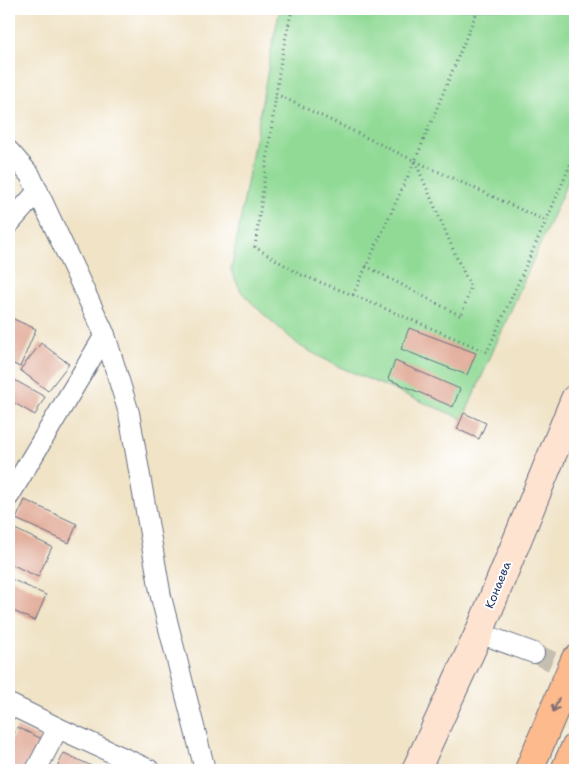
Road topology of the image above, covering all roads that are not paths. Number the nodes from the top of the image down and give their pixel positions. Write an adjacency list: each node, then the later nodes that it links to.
1 (9, 151): 2 (street)
2 (38, 191): 3 (street); 4 (street)
3 (9, 224)
4 (104, 335): 6 (street); 15 (street)
5 (575, 399): 7 (main road, Конаева)
6 (9, 496)
7 (479, 633): 8 (street); 16 (main road, Конаева)
8 (534, 653)
9 (575, 660): 17 (highway, one-way to 17)
10 (9, 704): 11 (street)
11 (58, 728): 13 (street); 14 (street)
12 (575, 748): 18 (highway)
13 (36, 770)
14 (150, 770)
15 (206, 770)
16 (416, 770)
17 (528, 770)
18 (566, 770)

